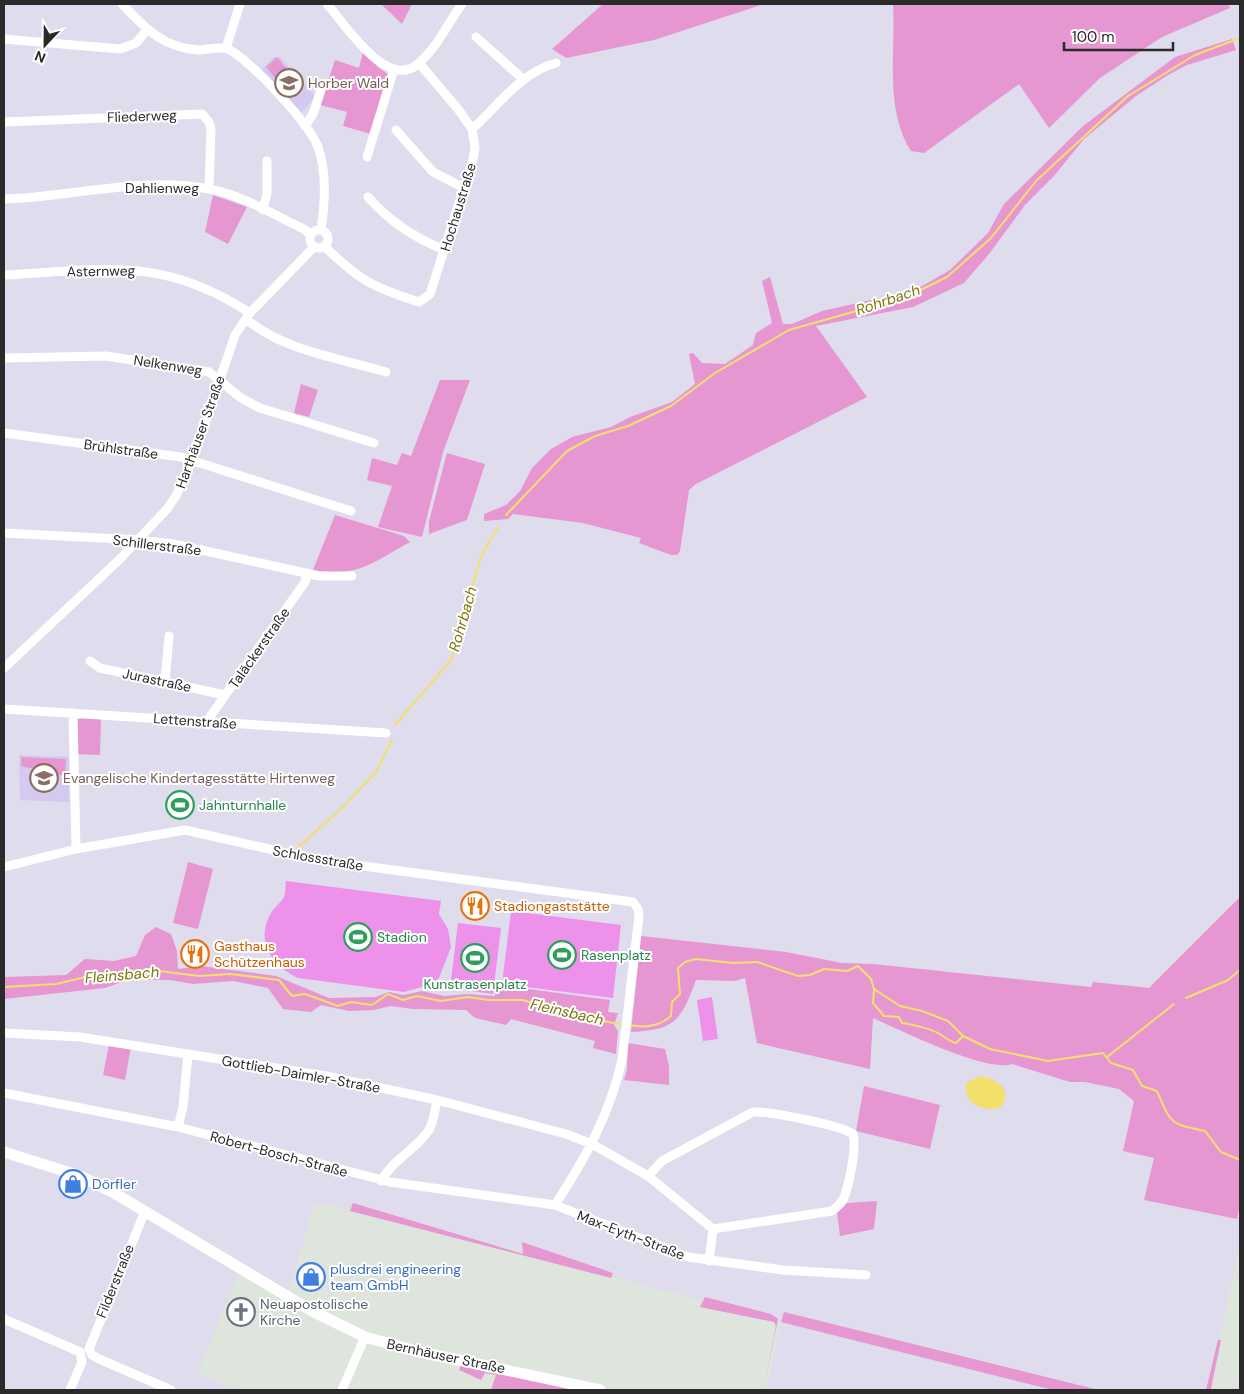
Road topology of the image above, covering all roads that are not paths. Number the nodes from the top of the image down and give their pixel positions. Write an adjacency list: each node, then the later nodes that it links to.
1 (122, 4): 5 (street)
2 (240, 4): 8 (street)
3 (327, 4): 11 (street)
4 (462, 4): 9 (street)
5 (147, 30): 7 (street); 8 (street)
6 (476, 37): 12 (street)
7 (4, 39)
8 (226, 48): 15 (street)
9 (419, 63): 11 (street); 16 (street)
10 (556, 63): 12 (street)
11 (394, 69): 18 (street)
12 (523, 79): 16 (street)
13 (323, 84): 15 (street)
14 (4, 122): 21 (street, Fliederweg)
15 (305, 126): 25 (street)
16 (472, 129): 20 (street, Hochaustraße)
17 (396, 130): 20 (street)
18 (367, 157)
19 (267, 161): 24 (street)
20 (464, 188): 29 (street, Hochaustraße)
21 (209, 189): 23 (street, Dahlienweg); 24 (street, Dahlienweg)
22 (368, 197): 29 (street)
23 (4, 199)
24 (263, 210): 26 (street, Dahlienweg)
25 (321, 230): 26 (street); 27 (street)
26 (311, 235): 28 (street)
27 (324, 246): 28 (street); 29 (street, Hochaustraße)
28 (314, 247): 31 (street, Harthäuser Straße)
29 (445, 250)
30 (4, 275): 31 (street, Asternweg)
31 (248, 316): 33 (street, Asternweg); 34 (street, Harthäuser Straße)
32 (4, 358): 34 (street, Nelkenweg)
33 (386, 372)
34 (220, 380): 36 (street, Nelkenweg); 37 (street, Harthäuser Straße)
35 (4, 433): 37 (street, Brühlstraße)
36 (374, 443)
37 (192, 461): 38 (street, Brühlstraße); 40 (street, Harthäuser Straße)
38 (351, 511)
39 (4, 533): 40 (street, Schillerstraße)
40 (139, 540): 41 (street, Schillerstraße); 45 (street, Harthäuser Straße)
41 (308, 574): 42 (street, Schillerstraße); 47 (street, Taläckerstraße)
42 (352, 576)
43 (169, 636): 46 (street)
44 (90, 661): 46 (street, Jurastraße)
45 (4, 668)
46 (166, 682): 47 (street, Jurastraße)
47 (226, 695): 50 (street, Taläckerstraße)
48 (4, 709): 49 (street, Lettenstraße)
49 (73, 718): 50 (street, Lettenstraße); 52 (street)
50 (207, 721): 51 (street, Lettenstraße)
51 (386, 733)
52 (76, 849): 53 (street, Schlossstraße); 59 (street, Schlossstraße)
53 (4, 867)
54 (4, 1033): 55 (street, Gottlieb-Daimler-Straße)
55 (188, 1054): 57 (street, Gottlieb-Daimler-Straße); 58 (street)
56 (4, 1093): 58 (street, Robert-Bosch-Straße)
57 (437, 1100): 59 (street, Gottlieb-Daimler-Straße); 62 (street)
58 (178, 1127): 62 (street, Robert-Bosch-Straße)
59 (592, 1144): 61 (street, Gottlieb-Daimler-Straße); 63 (street)
60 (4, 1152): 64 (street, Bernhäuser Straße)
61 (648, 1176): 65 (street, Gottlieb-Daimler-Straße); 65 (street)
62 (381, 1180): 63 (street, Robert-Bosch-Straße)
63 (555, 1206): 66 (street, Max-Eyth-Straße)
64 (145, 1211): 69 (street, Bernhäuser Straße); 70 (street, Filderstraße)
65 (713, 1229): 66 (street)
66 (709, 1261): 67 (street, Max-Eyth-Straße)
67 (866, 1275)
68 (4, 1318): 70 (street)
69 (365, 1337): 73 (street); 74 (street, Bernhäuser Straße)
70 (85, 1353): 71 (street, Filderstraße); 72 (street)
71 (70, 1390)
72 (172, 1390)
73 (342, 1390)
74 (600, 1390)

